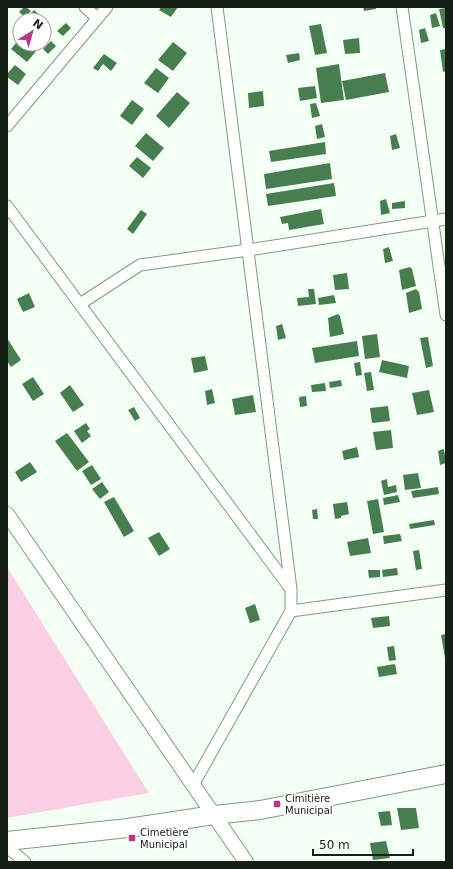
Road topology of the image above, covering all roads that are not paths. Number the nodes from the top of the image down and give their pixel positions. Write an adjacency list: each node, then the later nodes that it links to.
1 (85, 7): 5 (street)
2 (107, 7): 5 (street)
3 (217, 7): 10 (street)
4 (402, 7): 9 (street)
5 (97, 18): 6 (street)
6 (7, 126)
7 (7, 206): 11 (street)
8 (446, 219): 9 (street)
9 (433, 221): 10 (street); 12 (street)
10 (248, 250): 11 (street); 14 (street)
11 (80, 304): 14 (street)
12 (446, 315)
13 (7, 514): 18 (street)
14 (291, 589): 16 (street)
15 (446, 590): 16 (street)
16 (291, 611): 18 (street)
17 (446, 774): 19 (main road)
18 (193, 785): 19 (street)
19 (214, 815): 20 (main road); 23 (street)
20 (7, 841)
21 (7, 847): 22 (street)
22 (25, 862)
23 (246, 862)

